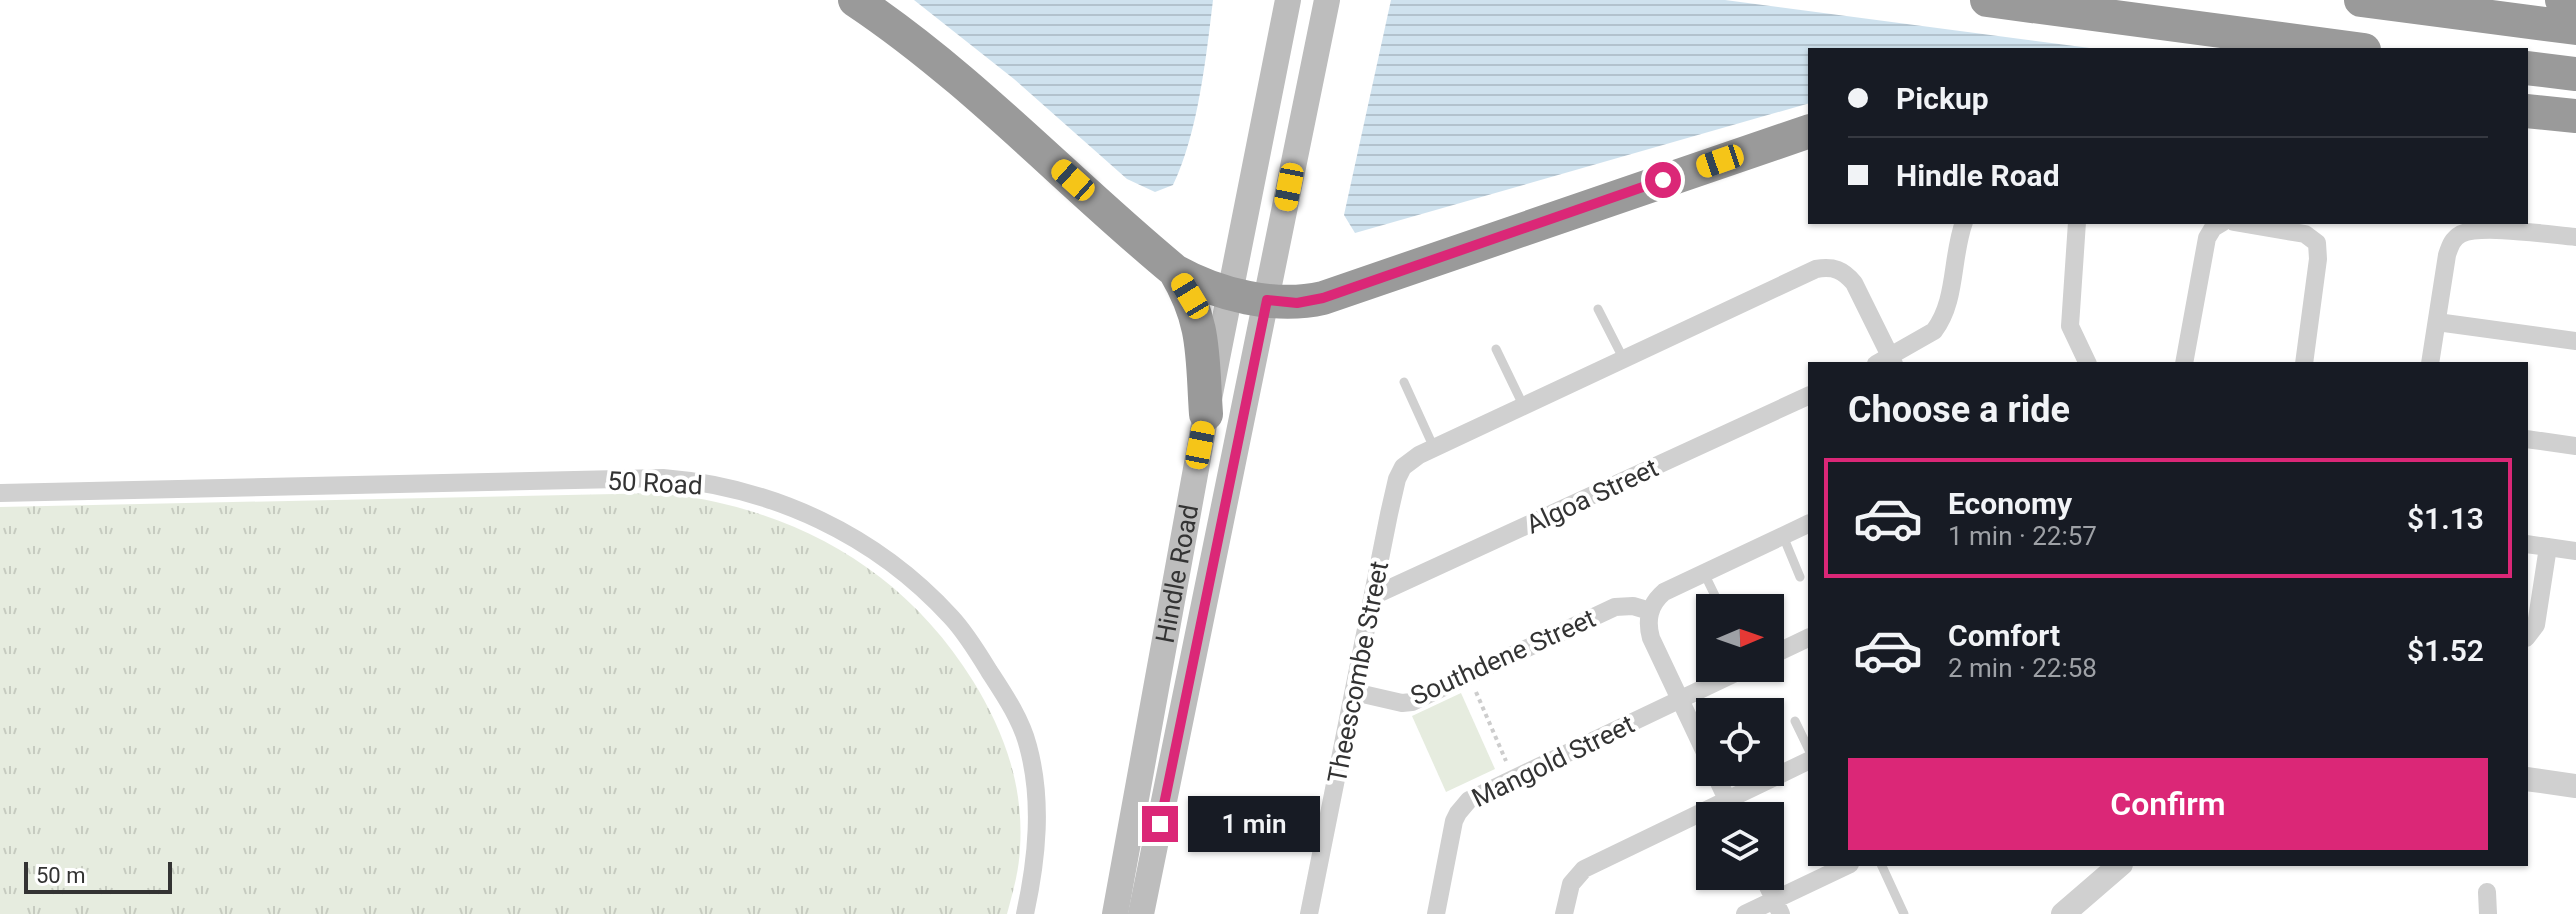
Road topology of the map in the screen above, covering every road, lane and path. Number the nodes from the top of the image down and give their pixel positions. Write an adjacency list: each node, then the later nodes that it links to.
1 (855, 0): 20 (highway)
2 (1288, 0): 21 (main road, Hindle Road)
3 (1327, 0): 22 (main road, Hindle Road)
4 (1987, 0): 9 (highway)
5 (2361, 0): 8 (highway)
6 (2562, 0): 7 (highway)
7 (2576, 2)
8 (2576, 28)
9 (2349, 48)
10 (2528, 68): 11 (highway)
11 (2576, 74)
12 (2528, 111): 13 (highway)
13 (2576, 116)
14 (1808, 132): 22 (highway)
15 (1963, 224): 28 (street)
16 (2077, 224): 29 (street)
17 (2220, 224): 30 (street)
18 (2246, 224): 31 (street)
19 (2576, 237): 24 (street)
20 (1175, 271): 21 (highway); 36 (highway)
21 (1231, 293): 22 (highway); 36 (main road, Hindle Road)
22 (1267, 300): 74 (main road, Hindle Road)
23 (1598, 309): 27 (lane)
24 (2437, 322): 25 (street); 32 (street)
25 (2576, 341)
26 (1496, 349): 35 (lane)
27 (1623, 358): 28 (street, Theescombe Street); 35 (street, Theescombe Street)
28 (1887, 362)
29 (2087, 362)
30 (2184, 362)
31 (2304, 362)
32 (2430, 362)
33 (1404, 382): 39 (lane)
34 (1808, 396): 49 (street, Algoa Street)
35 (1523, 405): 39 (street, Theescombe Street)
36 (1206, 414): 73 (main road, Hindle Road)
37 (2528, 439): 38 (street)
38 (2576, 446)
39 (1434, 448): 49 (street, Theescombe Street)
40 (0, 493): 72 (street, 50 Road)
41 (1808, 524): 42 (street)
42 (1783, 536): 46 (street); 47 (lane)
43 (2528, 544): 44 (street)
44 (2548, 547): 45 (street); 51 (street)
45 (2576, 551)
46 (1704, 573): 48 (lane); 50 (street)
47 (1800, 577)
48 (1714, 594)
49 (1373, 596): 56 (street, Theescombe Street)
50 (1650, 611): 56 (street, Southdene Street); 57 (street)
51 (2528, 635)
52 (1808, 638): 53 (street)
53 (1784, 649)
54 (1472, 682): 62 (path)
55 (1716, 682): 57 (street, Mangold Street)
56 (1354, 692): 75 (street, Theescombe Street)
57 (1680, 699): 59 (street); 76 (street, Mangold Street)
58 (1795, 721): 60 (lane)
59 (1696, 733)
60 (1808, 748)
61 (1808, 761): 65 (street)
62 (1510, 771)
63 (2528, 779): 64 (street)
64 (2576, 786)
65 (1741, 802)
66 (1696, 823): 77 (street)
67 (1847, 866): 71 (street)
68 (1882, 866): 79 (lane)
69 (2119, 866): 80 (street)
70 (2487, 892): 81 (street)
71 (1778, 907): 78 (street)
72 (1025, 914)
73 (1115, 914)
74 (1141, 914)
75 (1309, 914)
76 (1436, 914)
77 (1564, 914)
78 (1745, 914)
79 (1904, 914)
80 (2063, 914)
81 (2488, 914)

